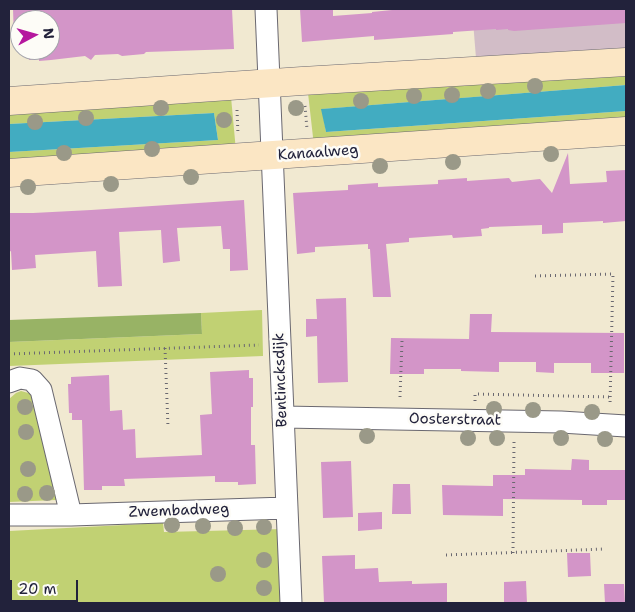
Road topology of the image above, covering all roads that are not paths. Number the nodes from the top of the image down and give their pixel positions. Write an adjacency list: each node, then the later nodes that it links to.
1 (266, 9): 3 (street, Bentincksdijk)
2 (626, 62): 3 (street)
3 (269, 83): 4 (street); 6 (street, Bentincksdijk)
4 (9, 101)
5 (626, 131): 6 (street, Kanaalweg)
6 (272, 156): 7 (street, Kanaalweg); 10 (street, Bentincksdijk)
7 (9, 173)
8 (9, 382): 13 (street)
9 (622, 416): 10 (street, Oosterstraat)
10 (283, 417): 11 (street, Bentincksdijk)
11 (286, 508): 13 (street, Zwembadweg); 14 (street, Bentincksdijk)
12 (9, 515): 13 (street, Zwembadweg)
13 (72, 515)
14 (292, 603)

